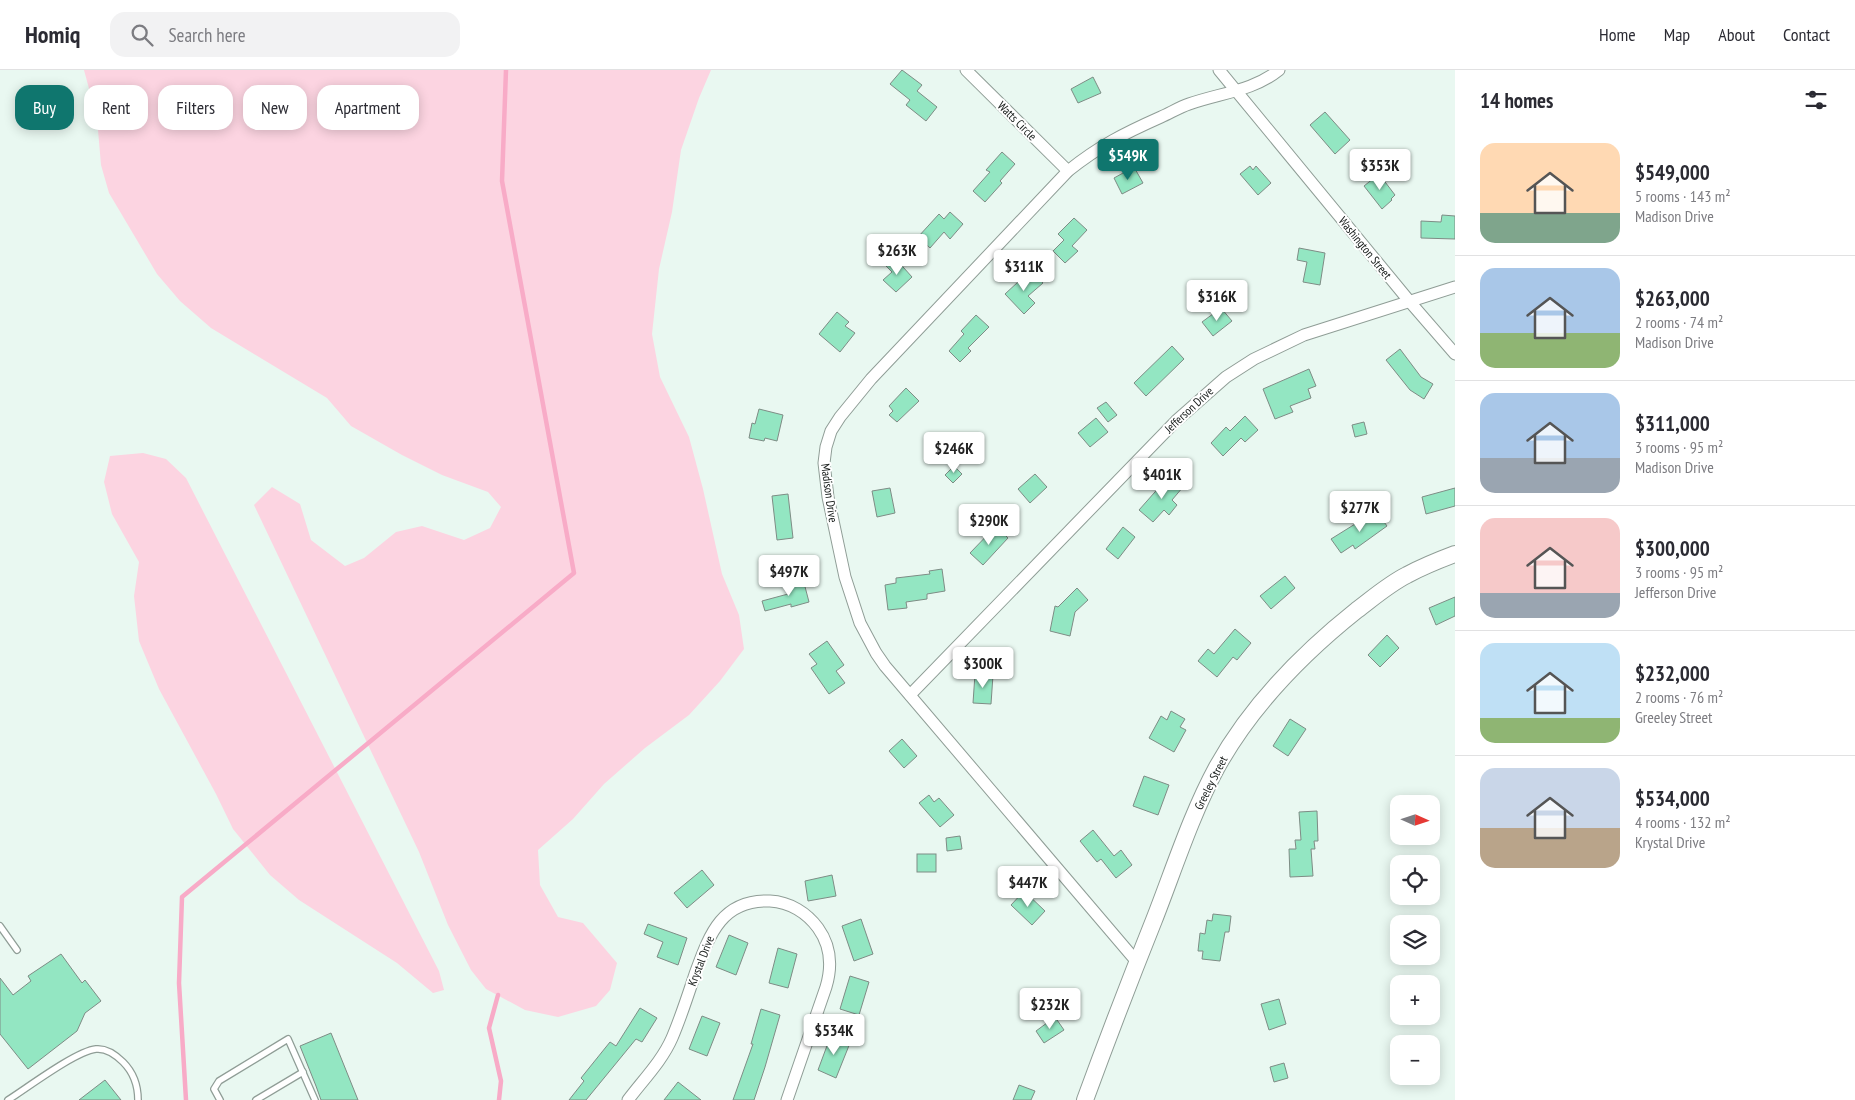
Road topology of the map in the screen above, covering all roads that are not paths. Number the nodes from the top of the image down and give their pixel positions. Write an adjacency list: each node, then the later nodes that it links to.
1 (966, 70): 5 (street, Watts Circle)
2 (1219, 70): 4 (street, Washington Street)
3 (1279, 70): 4 (street, Madison Drive)
4 (1236, 90): 5 (street, Madison Drive); 7 (street, Washington Street)
5 (1068, 171): 10 (street, Madison Drive)
6 (1455, 287): 7 (street, Jefferson Drive)
7 (1410, 302): 8 (street, Washington Street); 10 (street, Jefferson Drive)
8 (1455, 354)
9 (1455, 554): 13 (street, Greeley Street)
10 (910, 695): 13 (street, Madison Drive)
11 (0, 926): 12 (lane)
12 (17, 950)
13 (1136, 962): 22 (street, Greeley Street)
14 (303, 1072): 17 (lane); 18 (lane); 19 (lane)
15 (8, 1100): 16 (lane)
16 (138, 1100)
17 (220, 1100)
18 (256, 1100)
19 (316, 1100)
20 (628, 1100): 21 (street, Krystal Drive)
21 (787, 1100)
22 (1085, 1100)

